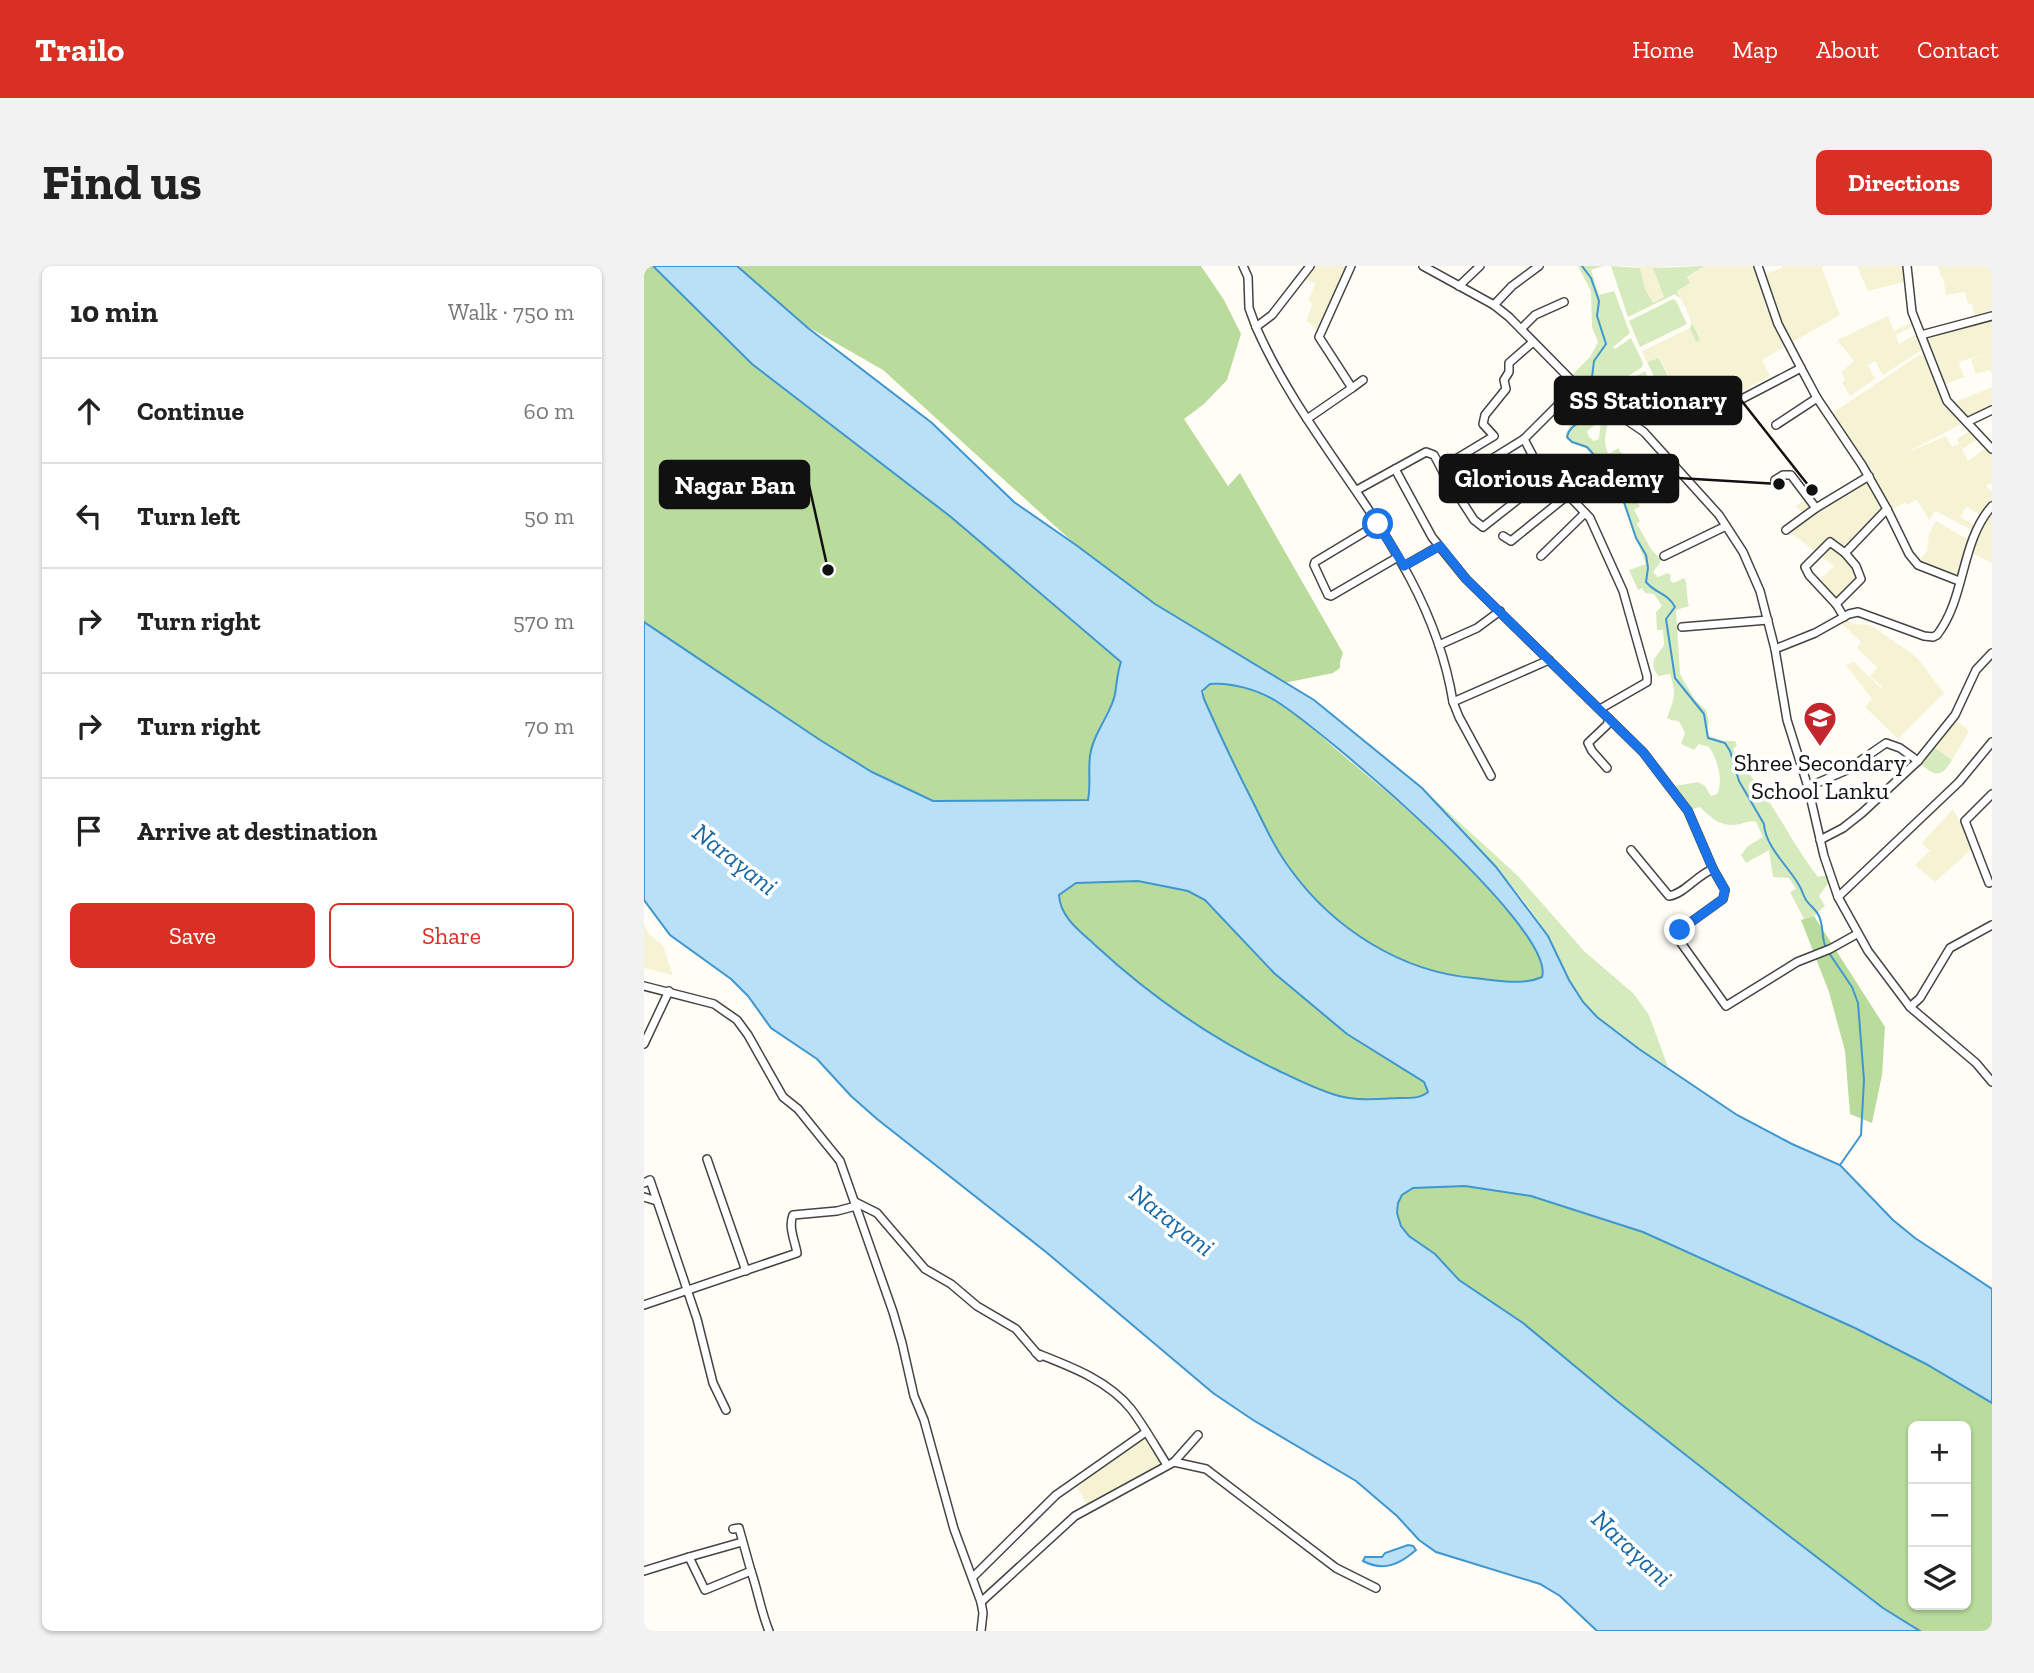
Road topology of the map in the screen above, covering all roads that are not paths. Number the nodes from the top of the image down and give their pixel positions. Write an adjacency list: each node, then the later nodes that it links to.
1 (1243, 266): 13 (street)
2 (1310, 266): 13 (street)
3 (1351, 266): 20 (street)
4 (1480, 266): 9 (street)
5 (1539, 266): 11 (street)
6 (1758, 266): 17 (street)
7 (1907, 266): 15 (street)
8 (1429, 267): 9 (street)
9 (1459, 286): 11 (street)
10 (1564, 302): 14 (street)
11 (1494, 305): 14 (street)
12 (1992, 316): 15 (street)
13 (1256, 327): 24 (street)
14 (1521, 329): 16 (street)
15 (1921, 335): 25 (street)
16 (1533, 342): 19 (street); 29 (street)
17 (1801, 368): 21 (street); 22 (street)
18 (1363, 380): 20 (street)
19 (1577, 386): 27 (street); 42 (street)
20 (1352, 388): 24 (street)
21 (1817, 398): 26 (street); 32 (street)
22 (1736, 402)
23 (1992, 410): 25 (street)
24 (1307, 419): 35 (street)
25 (1967, 422): 28 (street)
26 (1776, 425)
27 (1524, 439): 31 (street); 34 (street)
28 (1992, 449)
29 (1441, 468): 30 (street); 34 (street)
30 (1395, 469): 35 (street); 45 (street)
31 (1549, 475): 34 (street); 36 (street)
32 (1868, 476): 38 (street); 39 (street)
33 (1775, 480): 38 (street)
34 (1450, 483)
35 (1357, 490): 41 (street)
36 (1568, 495): 40 (street); 44 (street)
37 (1992, 506): 51 (street)
38 (1816, 508): 43 (street)
39 (1887, 509): 46 (street); 51 (street)
40 (1586, 513): 48 (street); 62 (street)
41 (1378, 524): 47 (street); 47 (street)
42 (1726, 526): 49 (street); 55 (street)
43 (1786, 530)
44 (1503, 536)
45 (1440, 546): 50 (street); 53 (street)
46 (1845, 554): 52 (street); 52 (street)
47 (1398, 556): 50 (street)
48 (1541, 556)
49 (1664, 556)
50 (1404, 566): 57 (street)
51 (1959, 581): 54 (street)
52 (1836, 604): 54 (street)
53 (1500, 611): 57 (street); 60 (street)
54 (1844, 617): 58 (street)
55 (1768, 620): 56 (street); 58 (street)
56 (1682, 627)
57 (1439, 645): 61 (street)
58 (1775, 649): 68 (street)
59 (1992, 653): 65 (street)
60 (1549, 660): 61 (street); 62 (street)
61 (1453, 702): 67 (street)
62 (1600, 709): 63 (street)
63 (1609, 719): 66 (street); 72 (street)
64 (1992, 742): 75 (street)
65 (1918, 761): 68 (street); 70 (street)
66 (1607, 768)
67 (1491, 776)
68 (1808, 787): 70 (street)
69 (1992, 794): 73 (street)
70 (1820, 840): 75 (street)
71 (1631, 850): 72 (street)
72 (1713, 869): 77 (street)
73 (1989, 873): 74 (street)
74 (1989, 883)
75 (1838, 898): 77 (street)
76 (1992, 925): 80 (street)
77 (1857, 933): 80 (street)
78 (644, 986): 79 (street)
79 (669, 991): 81 (street); 87 (street)
80 (1910, 1007): 82 (street)
81 (644, 1044)
82 (1992, 1082)
83 (707, 1159): 88 (street)
84 (644, 1183): 86 (street)
85 (644, 1197): 86 (street)
86 (657, 1201): 89 (street)
87 (856, 1204): 88 (street); 92 (street); 100 (street)
88 (746, 1270): 89 (street)
89 (687, 1291): 90 (street); 91 (street)
90 (644, 1306)
91 (726, 1410)
92 (1146, 1432): 94 (street); 100 (street)
93 (1198, 1435): 94 (street)
94 (1171, 1463): 101 (street); 102 (street)
95 (733, 1529): 96 (street)
96 (742, 1542): 97 (street); 99 (street)
97 (690, 1557): 98 (street); 99 (street)
98 (644, 1571)
99 (751, 1571): 104 (street)
100 (973, 1577): 102 (street)
101 (1376, 1588)
102 (981, 1602): 103 (street)
103 (983, 1630)
104 (769, 1631)

